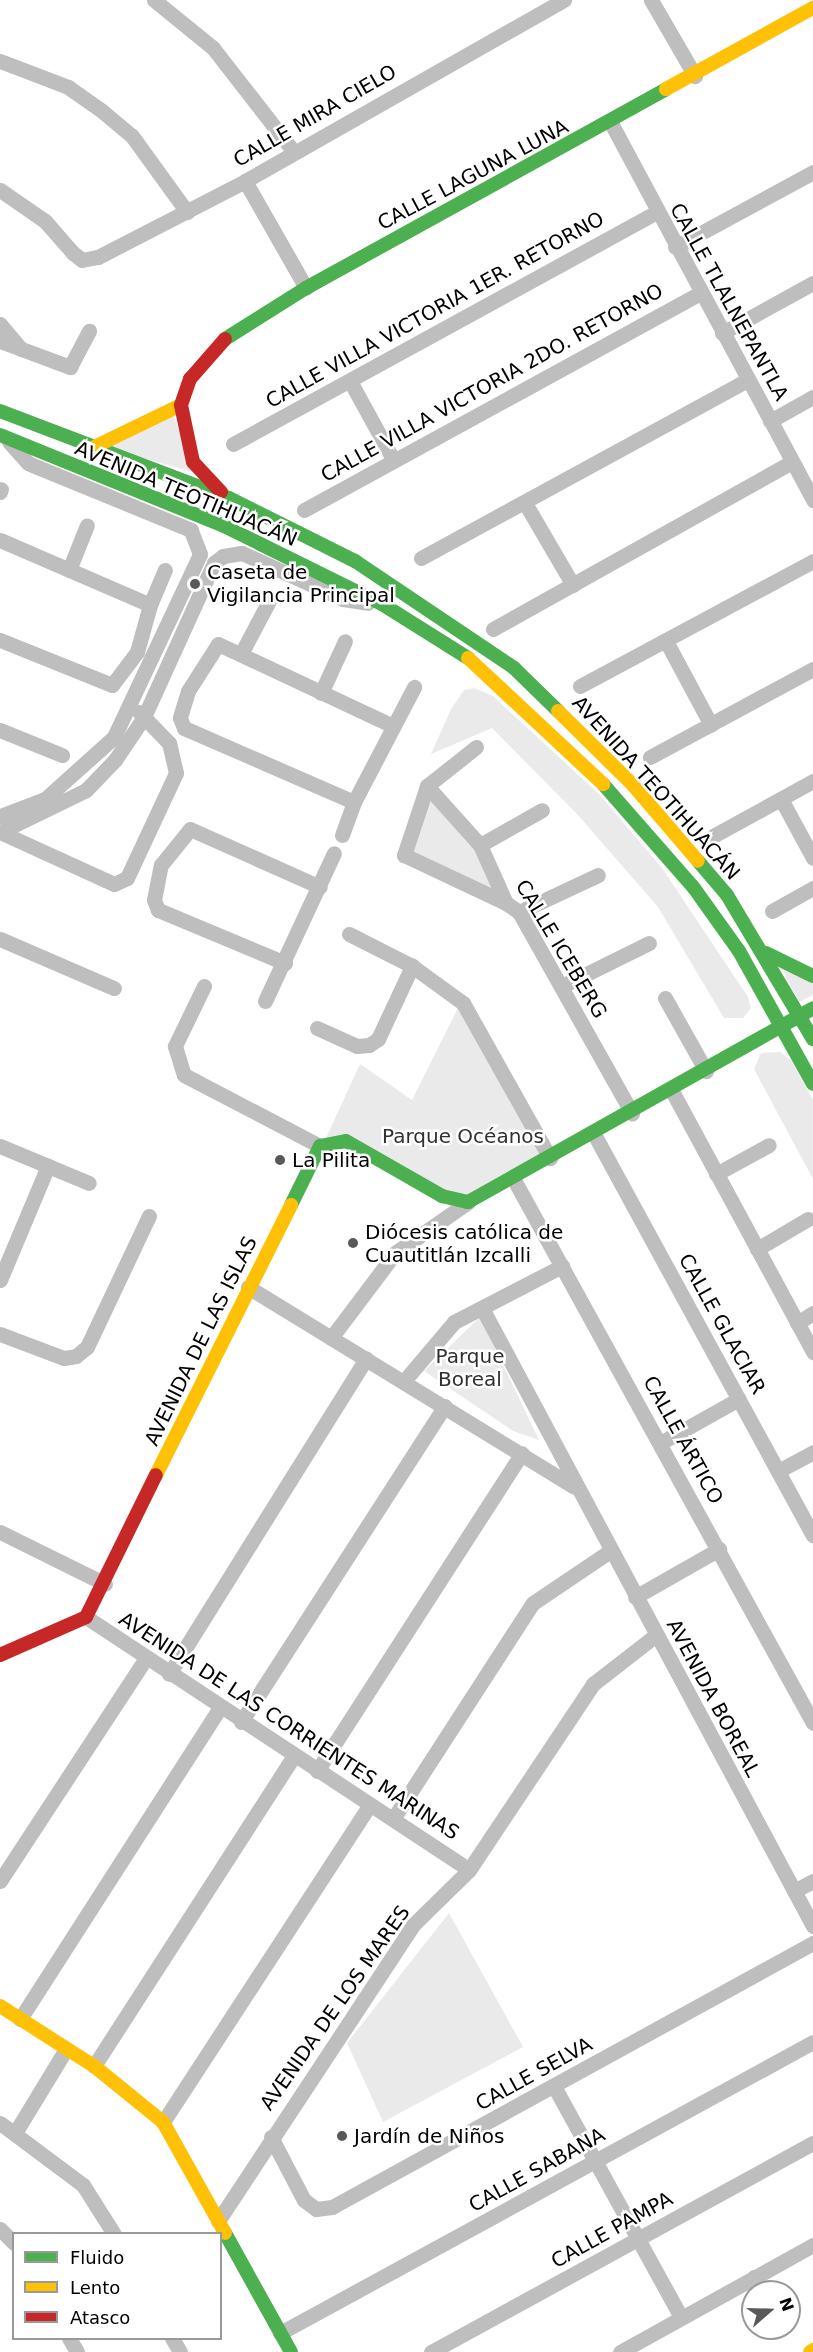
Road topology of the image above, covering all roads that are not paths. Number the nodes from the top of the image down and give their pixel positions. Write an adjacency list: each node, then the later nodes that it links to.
1 (564, 0): 8 (street, CALLE MIRA CIELO)
2 (651, 0): 6 (street)
3 (158, 1): 8 (street)
4 (813, 8): 6 (street, CALLE LAGUNA LUNA)
5 (0, 62): 12 (street)
6 (695, 76): 7 (street, CALLE LAGUNA LUNA)
7 (611, 123): 13 (street, CALLE TLALNEPANTLA); 16 (street, CALLE LAGUNA LUNA)
8 (294, 152): 10 (street, CALLE MIRA CIELO)
9 (813, 172): 14 (street)
10 (245, 181): 12 (street, CALLE MIRA CIELO); 16 (street)
11 (0, 190): 12 (street, CALLE MIRA CIELO)
12 (187, 212)
13 (656, 212): 14 (street, CALLE TLALNEPANTLA); 24 (street, CALLE VILLA VICTORIA 1ER. RETORNO)
14 (675, 247): 17 (street, CALLE TLALNEPANTLA)
15 (813, 283): 20 (street)
16 (306, 288): 26 (street, CALLE LAGUNA LUNA)
17 (700, 293): 20 (street, CALLE TLALNEPANTLA); 32 (street, CALLE VILLA VICTORIA 2DO. RETORNO)
18 (0, 324): 22 (street)
19 (89, 330): 22 (street)
20 (722, 333): 23 (street, CALLE TLALNEPANTLA)
21 (0, 341): 22 (street)
22 (22, 351)
23 (748, 380): 28 (street, CALLE TLALNEPANTLA); 36 (street)
24 (350, 381): 30 (street, CALLE VILLA VICTORIA 1ER. RETORNO); 32 (street)
25 (813, 397): 28 (street)
26 (181, 405): 31 (street); 34 (street)
27 (0, 411): 31 (street, AVENIDA TEOTIHUACÁN)
28 (770, 421): 33 (street, CALLE TLALNEPANTLA)
29 (1, 435): 46 (street, AVENIDA TEOTIHUACÁN); 53 (street)
30 (233, 444)
31 (90, 449): 34 (street, AVENIDA TEOTIHUACÁN)
32 (394, 461): 37 (street, CALLE VILLA VICTORIA 2DO. RETORNO)
33 (792, 462): 35 (street, CALLE TLALNEPANTLA); 44 (street)
34 (230, 498): 91 (street, AVENIDA TEOTIHUACÁN)
35 (813, 500)
36 (525, 502): 40 (street); 44 (street)
37 (304, 510)
38 (87, 525): 42 (street)
39 (0, 540): 42 (street)
40 (421, 558)
41 (813, 561): 51 (street)
42 (69, 570): 47 (street)
43 (165, 570): 47 (street)
44 (573, 585): 48 (street)
45 (270, 599): 52 (street)
46 (382, 604): 55 (street); 103 (street, AVENIDA TEOTIHUACÁN)
47 (150, 605): 53 (street)
48 (493, 629)
49 (0, 640): 53 (street)
50 (345, 641): 59 (street)
51 (666, 641): 56 (street); 63 (street)
52 (241, 654): 58 (street); 59 (street)
53 (144, 656): 60 (street)
54 (813, 669): 63 (street)
55 (162, 680): 58 (street); 61 (street)
56 (580, 686)
57 (414, 687): 62 (street)
58 (188, 691): 71 (street)
59 (321, 693): 62 (street)
60 (132, 704): 61 (street); 73 (street)
61 (144, 717): 74 (street); 80 (street)
62 (391, 725): 71 (street)
63 (711, 725): 67 (street)
64 (0, 730): 66 (street)
65 (476, 747): 69 (street)
66 (62, 755)
67 (650, 758)
68 (813, 782): 70 (street)
69 (427, 786): 78 (street, CALLE ICEBERG); 86 (street)
70 (782, 799): 76 (street); 81 (street)
71 (354, 802): 75 (street)
72 (542, 810): 78 (street)
73 (0, 816)
74 (0, 832): 77 (street)
75 (342, 835)
76 (713, 836)
77 (8, 842): 80 (street)
78 (480, 845): 86 (street, CALLE ICEBERG)
79 (334, 853): 84 (street)
80 (138, 854): 82 (street)
81 (813, 858)
82 (160, 865): 84 (street); 92 (street)
83 (598, 875): 86 (street)
84 (320, 887): 92 (street)
85 (813, 888): 87 (street)
86 (512, 908): 96 (street, CALLE ICEBERG)
87 (772, 911)
88 (349, 934): 93 (street)
89 (0, 939): 97 (street)
90 (649, 943): 96 (street)
91 (763, 951): 94 (street); 101 (street, AVENIDA TEOTIHUACÁN)
92 (285, 963): 99 (street)
93 (412, 966): 102 (street); 113 (street)
94 (813, 976)
95 (204, 986): 112 (street)
96 (562, 986): 108 (street, CALLE ICEBERG)
97 (114, 988)
98 (665, 998): 105 (street)
99 (265, 1001)
100 (813, 1008): 101 (street)
101 (808, 1017): 103 (street); 104 (street, AVENIDA TEOTIHUACÁN)
102 (317, 1028)
103 (783, 1029): 105 (street); 106 (street, AVENIDA TEOTIHUACÁN)
104 (813, 1039)
105 (706, 1071): 107 (street)
106 (813, 1084)
107 (672, 1091): 108 (street); 115 (street)
108 (632, 1113): 109 (street)
109 (594, 1134): 113 (street); 133 (street, CALLE GLACIAR)
110 (769, 1144): 115 (street)
111 (0, 1146): 114 (street)
112 (320, 1146): 118 (street); 124 (street, AVENIDA DE LAS ISLAS)
113 (550, 1158): 116 (street)
114 (48, 1166): 117 (street); 123 (street)
115 (716, 1174): 121 (street)
116 (513, 1178): 118 (street); 122 (street, CALLE ÁRTICO)
117 (89, 1183)
118 (468, 1202): 129 (street)
119 (149, 1216): 128 (street)
120 (808, 1219): 121 (street)
121 (757, 1248): 127 (street)
122 (562, 1266): 125 (street); 135 (street, CALLE ÁRTICO)
123 (1, 1274)
124 (248, 1287): 129 (street, AVENIDA BOREAL); 144 (street, AVENIDA DE LAS ISLAS)
125 (482, 1308): 132 (street); 139 (street, AVENIDA BOREAL)
126 (813, 1313): 127 (street)
127 (797, 1323): 130 (street)
128 (0, 1334)
129 (331, 1338): 131 (street, AVENIDA BOREAL)
130 (813, 1352)
131 (366, 1359): 132 (street, AVENIDA BOREAL); 150 (street)
132 (404, 1382): 134 (street, AVENIDA BOREAL)
133 (739, 1399): 135 (street); 138 (street, CALLE GLACIAR)
134 (445, 1406): 137 (street, AVENIDA BOREAL); 152 (street)
135 (662, 1442): 142 (street, CALLE ÁRTICO)
136 (813, 1452): 138 (street)
137 (522, 1453): 139 (street, AVENIDA BOREAL); 155 (street)
138 (778, 1471): 141 (street, CALLE GLACIAR)
139 (577, 1489): 143 (street, AVENIDA BOREAL)
140 (0, 1532): 144 (street)
141 (813, 1535)
142 (718, 1549): 145 (street); 153 (street, CALLE ÁRTICO)
143 (610, 1551): 145 (street, AVENIDA BOREAL); 157 (street)
144 (105, 1584): 146 (street, AVENIDA DE LAS ISLAS)
145 (635, 1597): 147 (street, AVENIDA BOREAL)
146 (86, 1617): 148 (street); 149 (street, AVENIDA DE LAS CORRIENTES MARINAS)
147 (656, 1635): 158 (street, AVENIDA DE LOS MARES); 161 (street, AVENIDA BOREAL)
148 (0, 1655)
149 (146, 1658): 150 (street, AVENIDA DE LAS CORRIENTES MARINAS); 159 (street)
150 (169, 1674): 151 (street, AVENIDA DE LAS CORRIENTES MARINAS)
151 (219, 1708): 152 (street, AVENIDA DE LAS CORRIENTES MARINAS); 165 (street)
152 (241, 1722): 154 (street, AVENIDA DE LAS CORRIENTES MARINAS)
153 (813, 1723)
154 (293, 1757): 155 (street, AVENIDA DE LAS CORRIENTES MARINAS); 168 (street)
155 (317, 1771): 156 (street, AVENIDA DE LAS CORRIENTES MARINAS)
156 (370, 1804): 157 (street, AVENIDA DE LAS CORRIENTES MARINAS); 170 (street)
157 (393, 1819): 158 (street, AVENIDA DE LAS CORRIENTES MARINAS)
158 (470, 1870): 173 (street, AVENIDA DE LOS MARES)
159 (0, 1881)
160 (813, 1881): 161 (street)
161 (794, 1892): 162 (street, AVENIDA BOREAL)
162 (813, 1926)
163 (813, 1944): 169 (street, CALLE SELVA)
164 (0, 2006): 165 (street)
165 (20, 2019): 167 (street)
166 (813, 2042): 175 (street, CALLE SABANA)
167 (66, 2049): 168 (street); 172 (street)
168 (94, 2066): 170 (street)
169 (555, 2088): 173 (street, CALLE SELVA); 175 (street)
170 (163, 2121): 176 (street)
171 (0, 2123): 172 (street)
172 (15, 2133): 178 (street)
173 (271, 2137): 176 (street, AVENIDA DE LOS MARES)
174 (813, 2144): 179 (street, CALLE PAMPA)
175 (595, 2162): 179 (street); 185 (street, CALLE SABANA)
176 (218, 2221): 185 (street)
177 (0, 2229): 180 (street)
178 (113, 2232)
179 (639, 2240): 184 (street); 187 (street, CALLE PAMPA)
180 (12, 2241)
181 (813, 2245): 182 (street)
182 (754, 2277): 183 (street); 184 (street)
183 (756, 2280)
184 (681, 2317): 188 (street)
185 (280, 2333): 186 (street)
186 (291, 2352)
187 (431, 2352)
188 (620, 2352)

